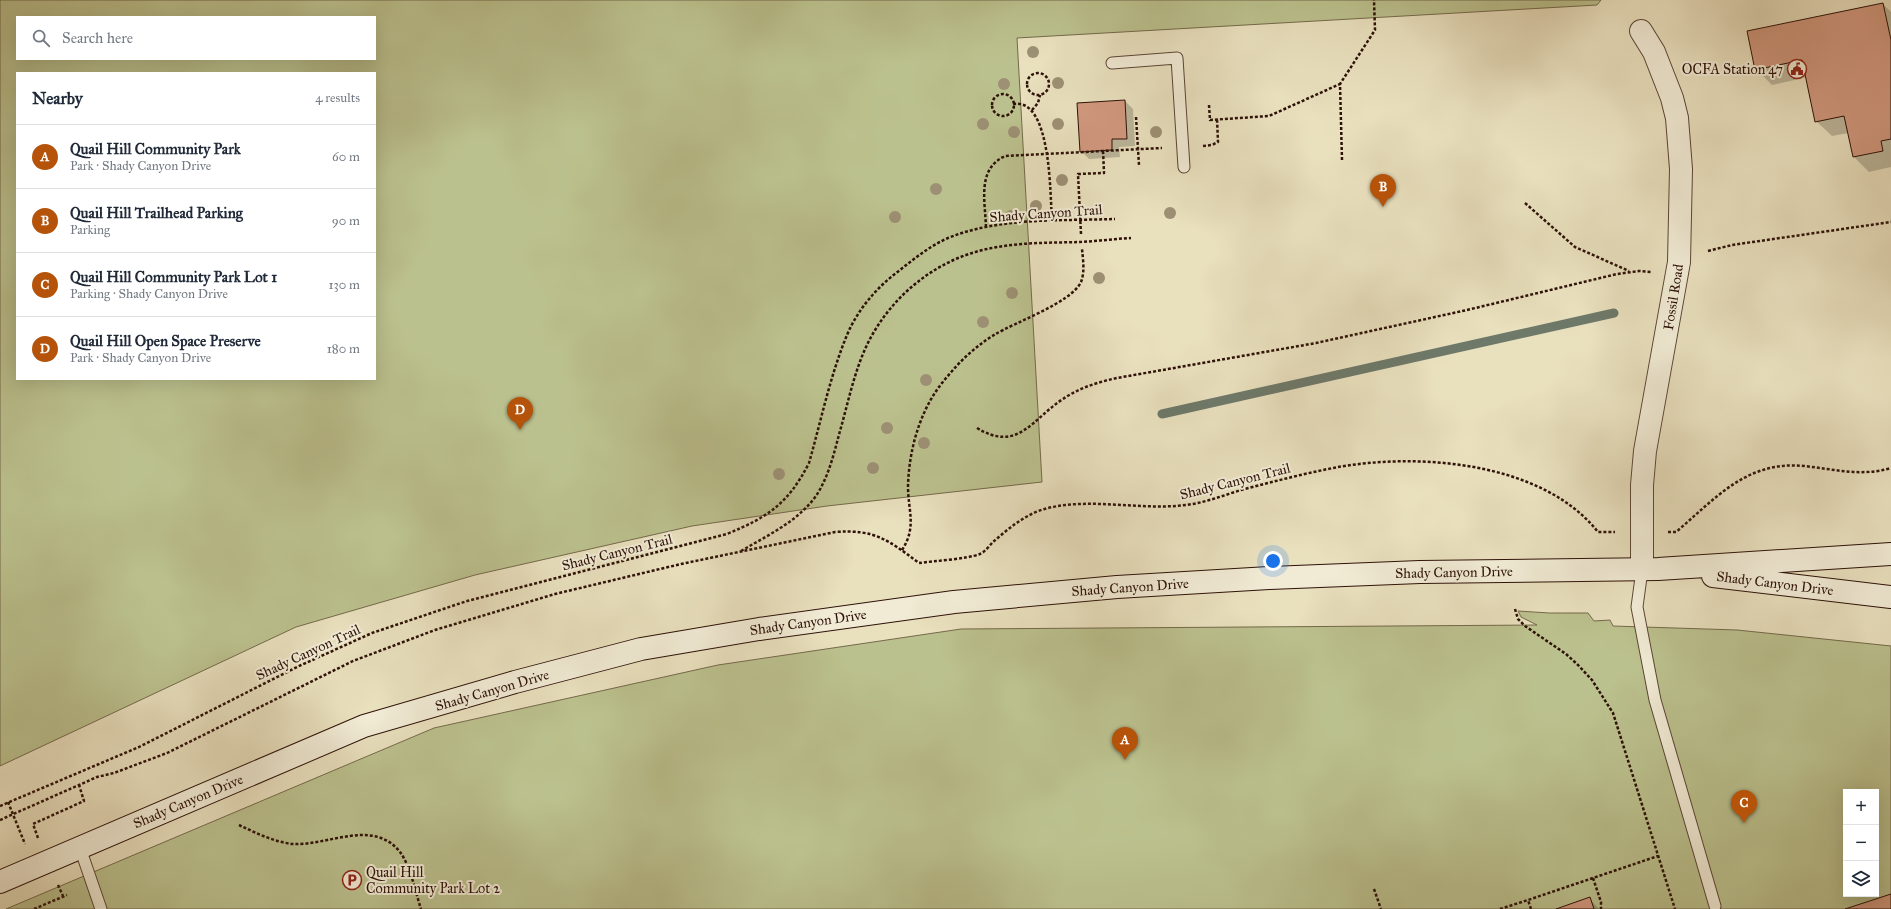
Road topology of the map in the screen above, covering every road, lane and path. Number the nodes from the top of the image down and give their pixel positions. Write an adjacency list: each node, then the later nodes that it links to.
1 (1374, 0): 4 (path)
2 (1641, 31): 37 (street, Fossil Road)
3 (1112, 63): 11 (lane)
4 (1340, 84): 10 (path); 15 (path)
5 (1040, 96): 5 (path); 8 (path)
6 (1013, 104): 6 (path); 8 (path)
7 (1209, 105): 10 (path)
8 (1032, 110): 14 (path)
9 (1136, 118): 12 (path)
10 (1217, 119): 11 (path)
11 (1183, 147): 12 (path); 17 (lane)
12 (1138, 149): 13 (path); 16 (path)
13 (1103, 150): 14 (path); 20 (path)
14 (1047, 153): 21 (path); 23 (path)
15 (1342, 160)
16 (1139, 164)
17 (1184, 167)
18 (1525, 203): 28 (path)
19 (1115, 219): 20 (path, Shady Canyon Trail)
20 (1080, 220): 21 (path, Shady Canyon Trail); 24 (path)
21 (1052, 222): 23 (path, Shady Canyon Trail)
22 (1891, 222): 27 (path)
23 (986, 227): 40 (path, Shady Canyon Trail)
24 (1081, 234)
25 (1131, 238): 35 (path, Shady Canyon Trail)
26 (1082, 249): 34 (path)
27 (1708, 251)
28 (1630, 272): 29 (path); 30 (path)
29 (1654, 272)
30 (977, 428)
31 (1891, 468): 33 (path)
32 (1598, 532): 34 (path, Shady Canyon Trail)
33 (1676, 532)
34 (902, 550): 35 (path, Shady Canyon Trail)
35 (738, 552): 42 (path, Shady Canyon Trail)
36 (1891, 554): 37 (street, Shady Canyon Drive)
37 (1650, 569): 38 (street, Shady Canyon Drive); 46 (street, Shady Canyon Drive); 53 (lane)
38 (1891, 597)
39 (1515, 609): 47 (path)
40 (8, 802): 41 (path, Shady Canyon Trail); 42 (path)
41 (0, 806)
42 (12, 814): 43 (path, Shady Canyon Trail); 45 (path)
43 (0, 820)
44 (239, 825): 56 (path)
45 (25, 844)
46 (80, 848): 49 (street, Shady Canyon Drive); 55 (lane)
47 (1658, 856): 48 (path); 61 (path)
48 (1593, 878): 52 (path); 60 (path)
49 (0, 882)
50 (1374, 889): 57 (path)
51 (67, 895): 54 (path)
52 (1528, 900): 58 (path); 59 (path)
53 (1715, 906)
54 (34, 909)
55 (101, 909)
56 (421, 909)
57 (1381, 909)
58 (1500, 909)
59 (1531, 909)
60 (1601, 909)
61 (1675, 909)

